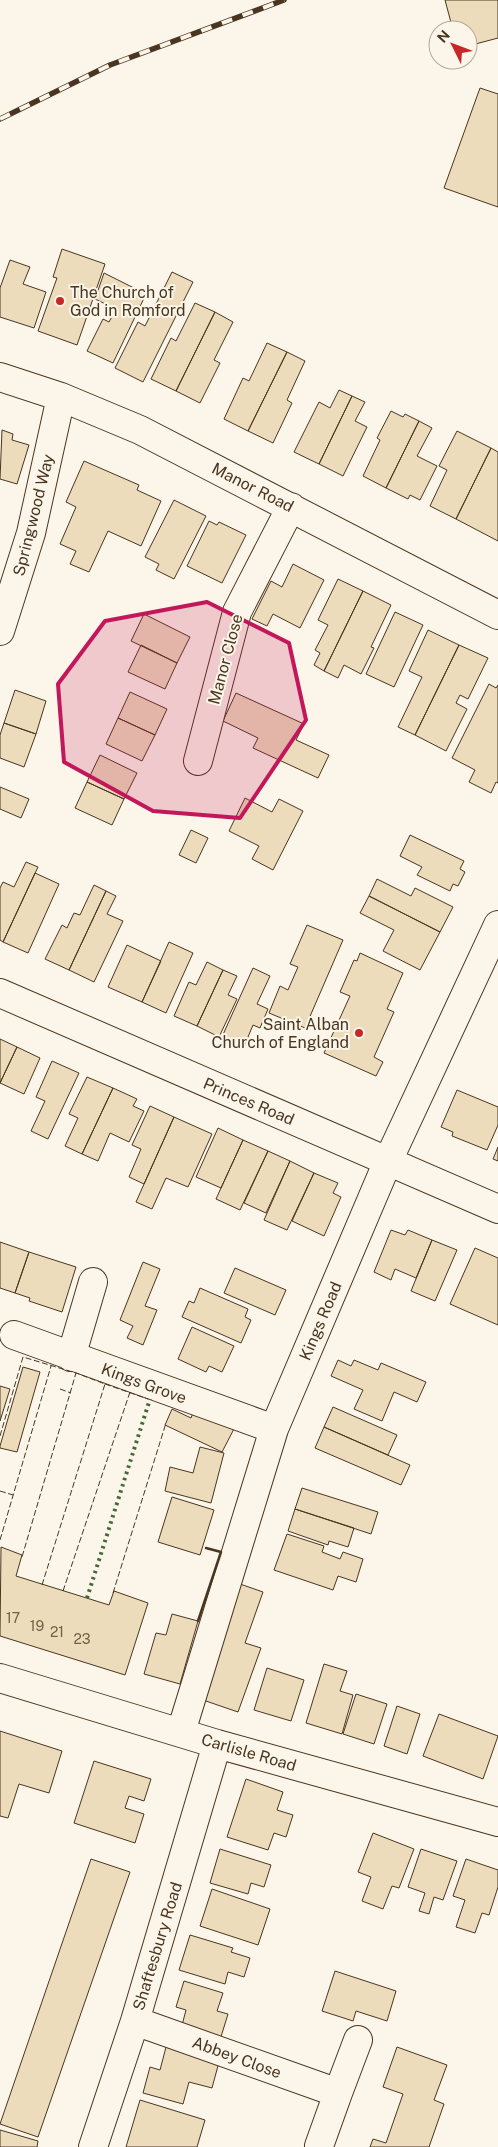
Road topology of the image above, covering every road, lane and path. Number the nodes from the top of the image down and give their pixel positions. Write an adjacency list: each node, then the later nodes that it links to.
1 (0, 377): 2 (street, Manor Road)
2 (61, 397): 3 (street, Manor Road); 5 (street, Springwood Way)
3 (290, 507): 4 (street, Manor Road); 6 (street, Manor Close)
4 (498, 615)
5 (0, 630)
6 (198, 762)
7 (498, 925): 9 (street, Kings Road)
8 (0, 993): 9 (street, Princes Road)
9 (388, 1161): 10 (street, Princes Road); 14 (street, Kings Road)
10 (498, 1209)
11 (93, 1282): 13 (street)
12 (14, 1335): 13 (street, Kings Grove)
13 (71, 1357): 14 (street, Kings Grove)
14 (274, 1429): 16 (street, Kings Road)
15 (0, 1678): 16 (street, Carlisle Road)
16 (181, 1732): 17 (street, Carlisle Road)
17 (217, 1744): 18 (street, Carlisle Road); 19 (street, Shaftesbury Road)
18 (498, 1822)
19 (135, 2021): 21 (street, Abbey Close); 23 (street, Shaftesbury Road)
20 (358, 2040): 21 (street)
21 (338, 2093): 22 (street)
22 (319, 2146)
23 (93, 2147)

